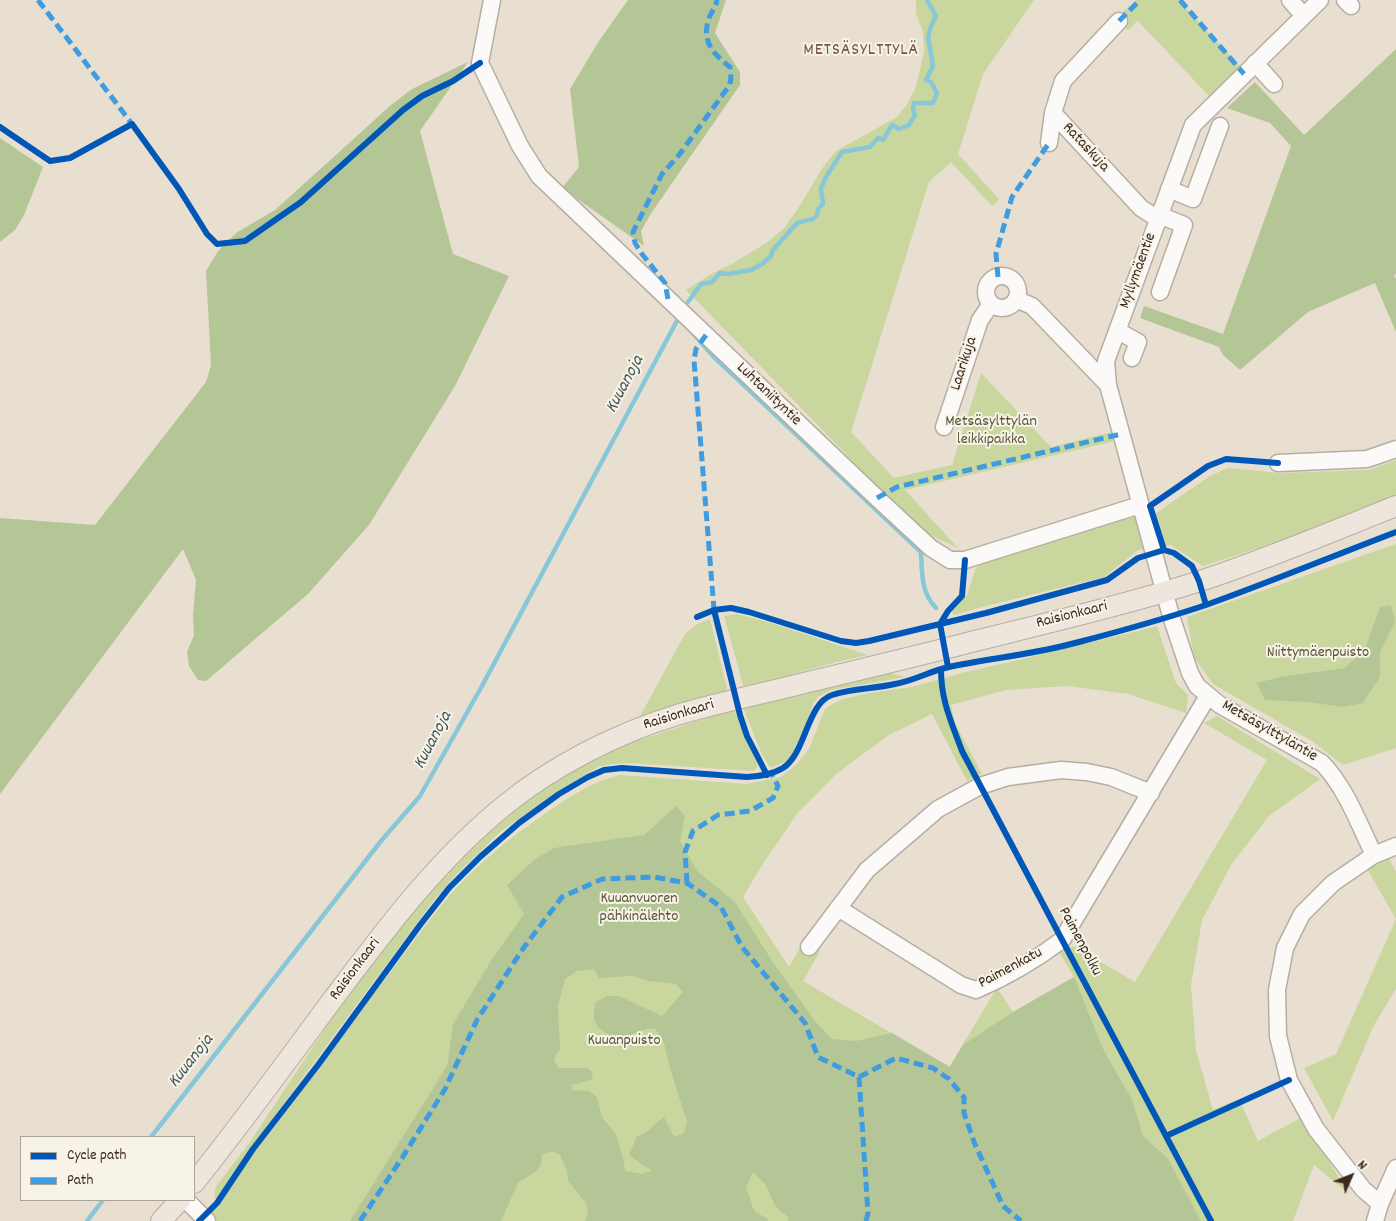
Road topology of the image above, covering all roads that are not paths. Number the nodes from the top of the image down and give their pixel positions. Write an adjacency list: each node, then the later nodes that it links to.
1 (492, 0): 22 (street, Luhtaniityntie)
2 (1290, 0): 4 (street)
3 (1320, 0): 4 (street, Myllymäentie)
4 (1303, 16): 6 (street, Myllymäentie)
5 (1119, 21): 8 (street, Rataskuja)
6 (1255, 63): 7 (street); 11 (street, Myllymäentie)
7 (1274, 84)
8 (1053, 113): 10 (street); 12 (street, Rataskuja)
9 (1220, 126): 11 (street)
10 (1049, 143)
11 (1169, 190): 12 (street, Myllymäentie)
12 (1159, 217): 13 (street, Rataskuja); 16 (street, Myllymäentie)
13 (1160, 292)
14 (1016, 298): 15 (street); 15 (street); 18 (street)
15 (991, 304): 19 (street, Laarikuja)
16 (1118, 331): 17 (street); 18 (street, Myllymäentie)
17 (1132, 358)
18 (1108, 385): 22 (street, Myllymäentie)
19 (944, 428)
20 (1396, 449): 21 (street)
21 (1278, 463)
22 (1140, 505): 24 (street, Myllymäentie)
23 (1396, 506): 24 (main road, Raisionkaari)
24 (1165, 591): 25 (street, Metsäsylttyläntie); 32 (main road, Raisionkaari)
25 (1208, 696): 26 (street, Paimenkatu); 28 (street, Metsäsylttyläntie)
26 (1151, 793): 29 (street); 29 (street, Paimenkatu)
27 (1396, 846): 28 (street)
28 (1374, 856): 35 (street)
29 (838, 908): 30 (street)
30 (809, 947)
31 (1396, 1168): 35 (street)
32 (195, 1182)
33 (179, 1201): 36 (main road)
34 (187, 1201): 37 (street)
35 (1380, 1204): 38 (street)
36 (161, 1221)
37 (207, 1221)
38 (1375, 1221)

